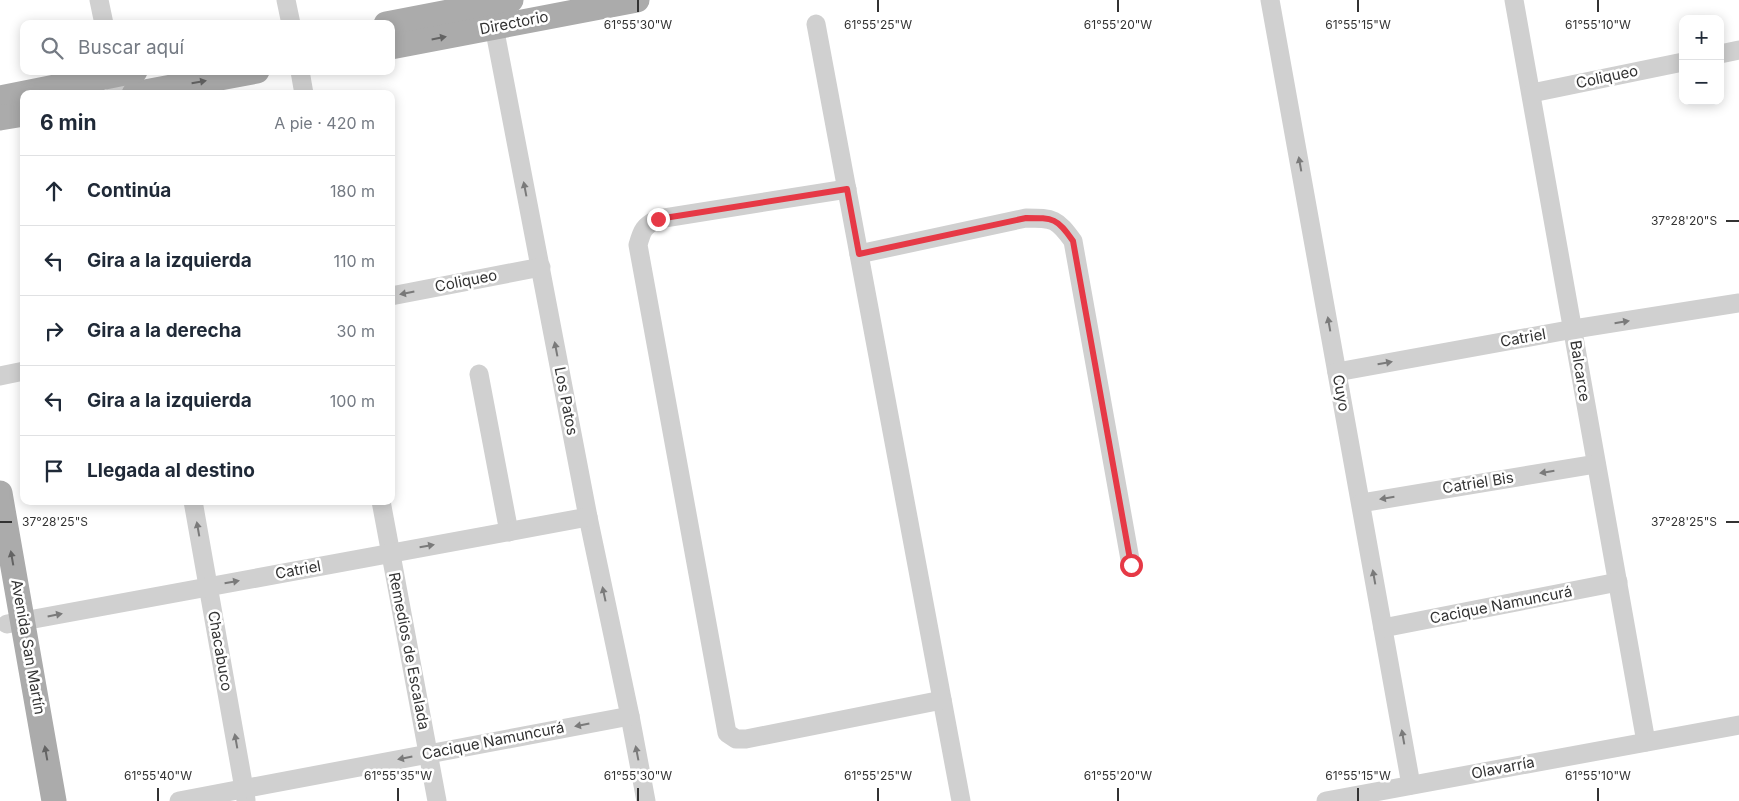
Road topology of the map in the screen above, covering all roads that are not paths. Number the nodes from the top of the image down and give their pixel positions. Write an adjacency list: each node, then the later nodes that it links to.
1 (99, 0): 7 (street)
2 (286, 0): 8 (street)
3 (637, 0): 6 (main road, Directorio)
4 (1270, 0): 33 (street, Cuyo, one-way to 4)
5 (1514, 0): 21 (street, Balcarce)
6 (496, 8): 9 (main road, Directorio); 11 (main road, Directorio, one-way to 6); 28 (street, Los Patos, one-way to 6)
7 (103, 20)
8 (290, 20)
9 (395, 23)
10 (816, 24): 26 (street)
11 (395, 45)
12 (1739, 50): 13 (street)
13 (1724, 53)
14 (1679, 63): 21 (street, Coliqueo)
15 (236, 75): 19 (main road, one-way to 15)
16 (301, 75): 20 (street)
17 (119, 78): 18 (main road)
18 (48, 90)
19 (156, 90)
20 (303, 90)
21 (1532, 93): 31 (street, Balcarce)
22 (20, 95): 23 (main road)
23 (0, 98)
24 (20, 115): 25 (main road)
25 (0, 118)
26 (847, 189): 27 (street); 50 (street)
27 (859, 254): 44 (street); 50 (street)
28 (541, 267): 29 (street, Coliqueo, one-way to 29); 41 (street, Los Patos, one-way to 28)
29 (395, 295)
30 (1739, 303): 31 (street, Catriel, one-way to 30)
31 (1574, 329): 33 (street, Catriel, one-way to 31); 36 (street, Balcarce)
32 (20, 372): 35 (street)
33 (1337, 372): 38 (street, Cuyo)
34 (479, 374): 42 (street)
35 (0, 376)
36 (1596, 464): 38 (street, Catriel Bis, one-way to 38); 45 (street, Balcarce)
37 (0, 493): 48 (main road, Avenida San Martín, one-way to 37)
38 (1361, 503): 49 (street, Cuyo, one-way to 38)
39 (194, 505): 47 (street, Chacabuco, one-way to 39)
40 (382, 505): 43 (street, Remedios de Escalada)
41 (588, 518): 42 (street, Catriel); 51 (street, Los Patos, one-way to 41)
42 (509, 532): 43 (street, Catriel, one-way to 42)
43 (390, 553): 47 (street, Catriel, one-way to 43); 54 (street, Remedios de Escalada)
44 (1131, 565)
45 (1618, 582): 49 (street, Cacique Namuncurá); 53 (street, Balcarce)
46 (0, 585): 48 (main road, Avenida San Martín)
47 (209, 586): 48 (street, Catriel, one-way to 47); 56 (street, Chacabuco, one-way to 47)
48 (16, 623): 57 (main road, Avenida San Martín); 58 (main road, Avenida San Martín, one-way to 48)
49 (1383, 628): 55 (street, Cuyo, one-way to 49)
50 (942, 700): 62 (street)
51 (630, 716): 54 (street, Cacique Namuncurá, one-way to 54); 61 (street, Los Patos, one-way to 51)
52 (1739, 725): 53 (street, Olavarría)
53 (1646, 742): 55 (street, Olavarría)
54 (428, 753): 56 (street, Cacique Namuncurá, one-way to 56); 60 (street, Remedios de Escalada)
55 (1412, 785): 63 (street, Olavarría)
56 (246, 795): 59 (street, Cacique Namuncurá)
57 (37, 801)
58 (54, 801)
59 (179, 801)
60 (438, 801)
61 (646, 801)
62 (961, 801)
63 (1326, 801)

